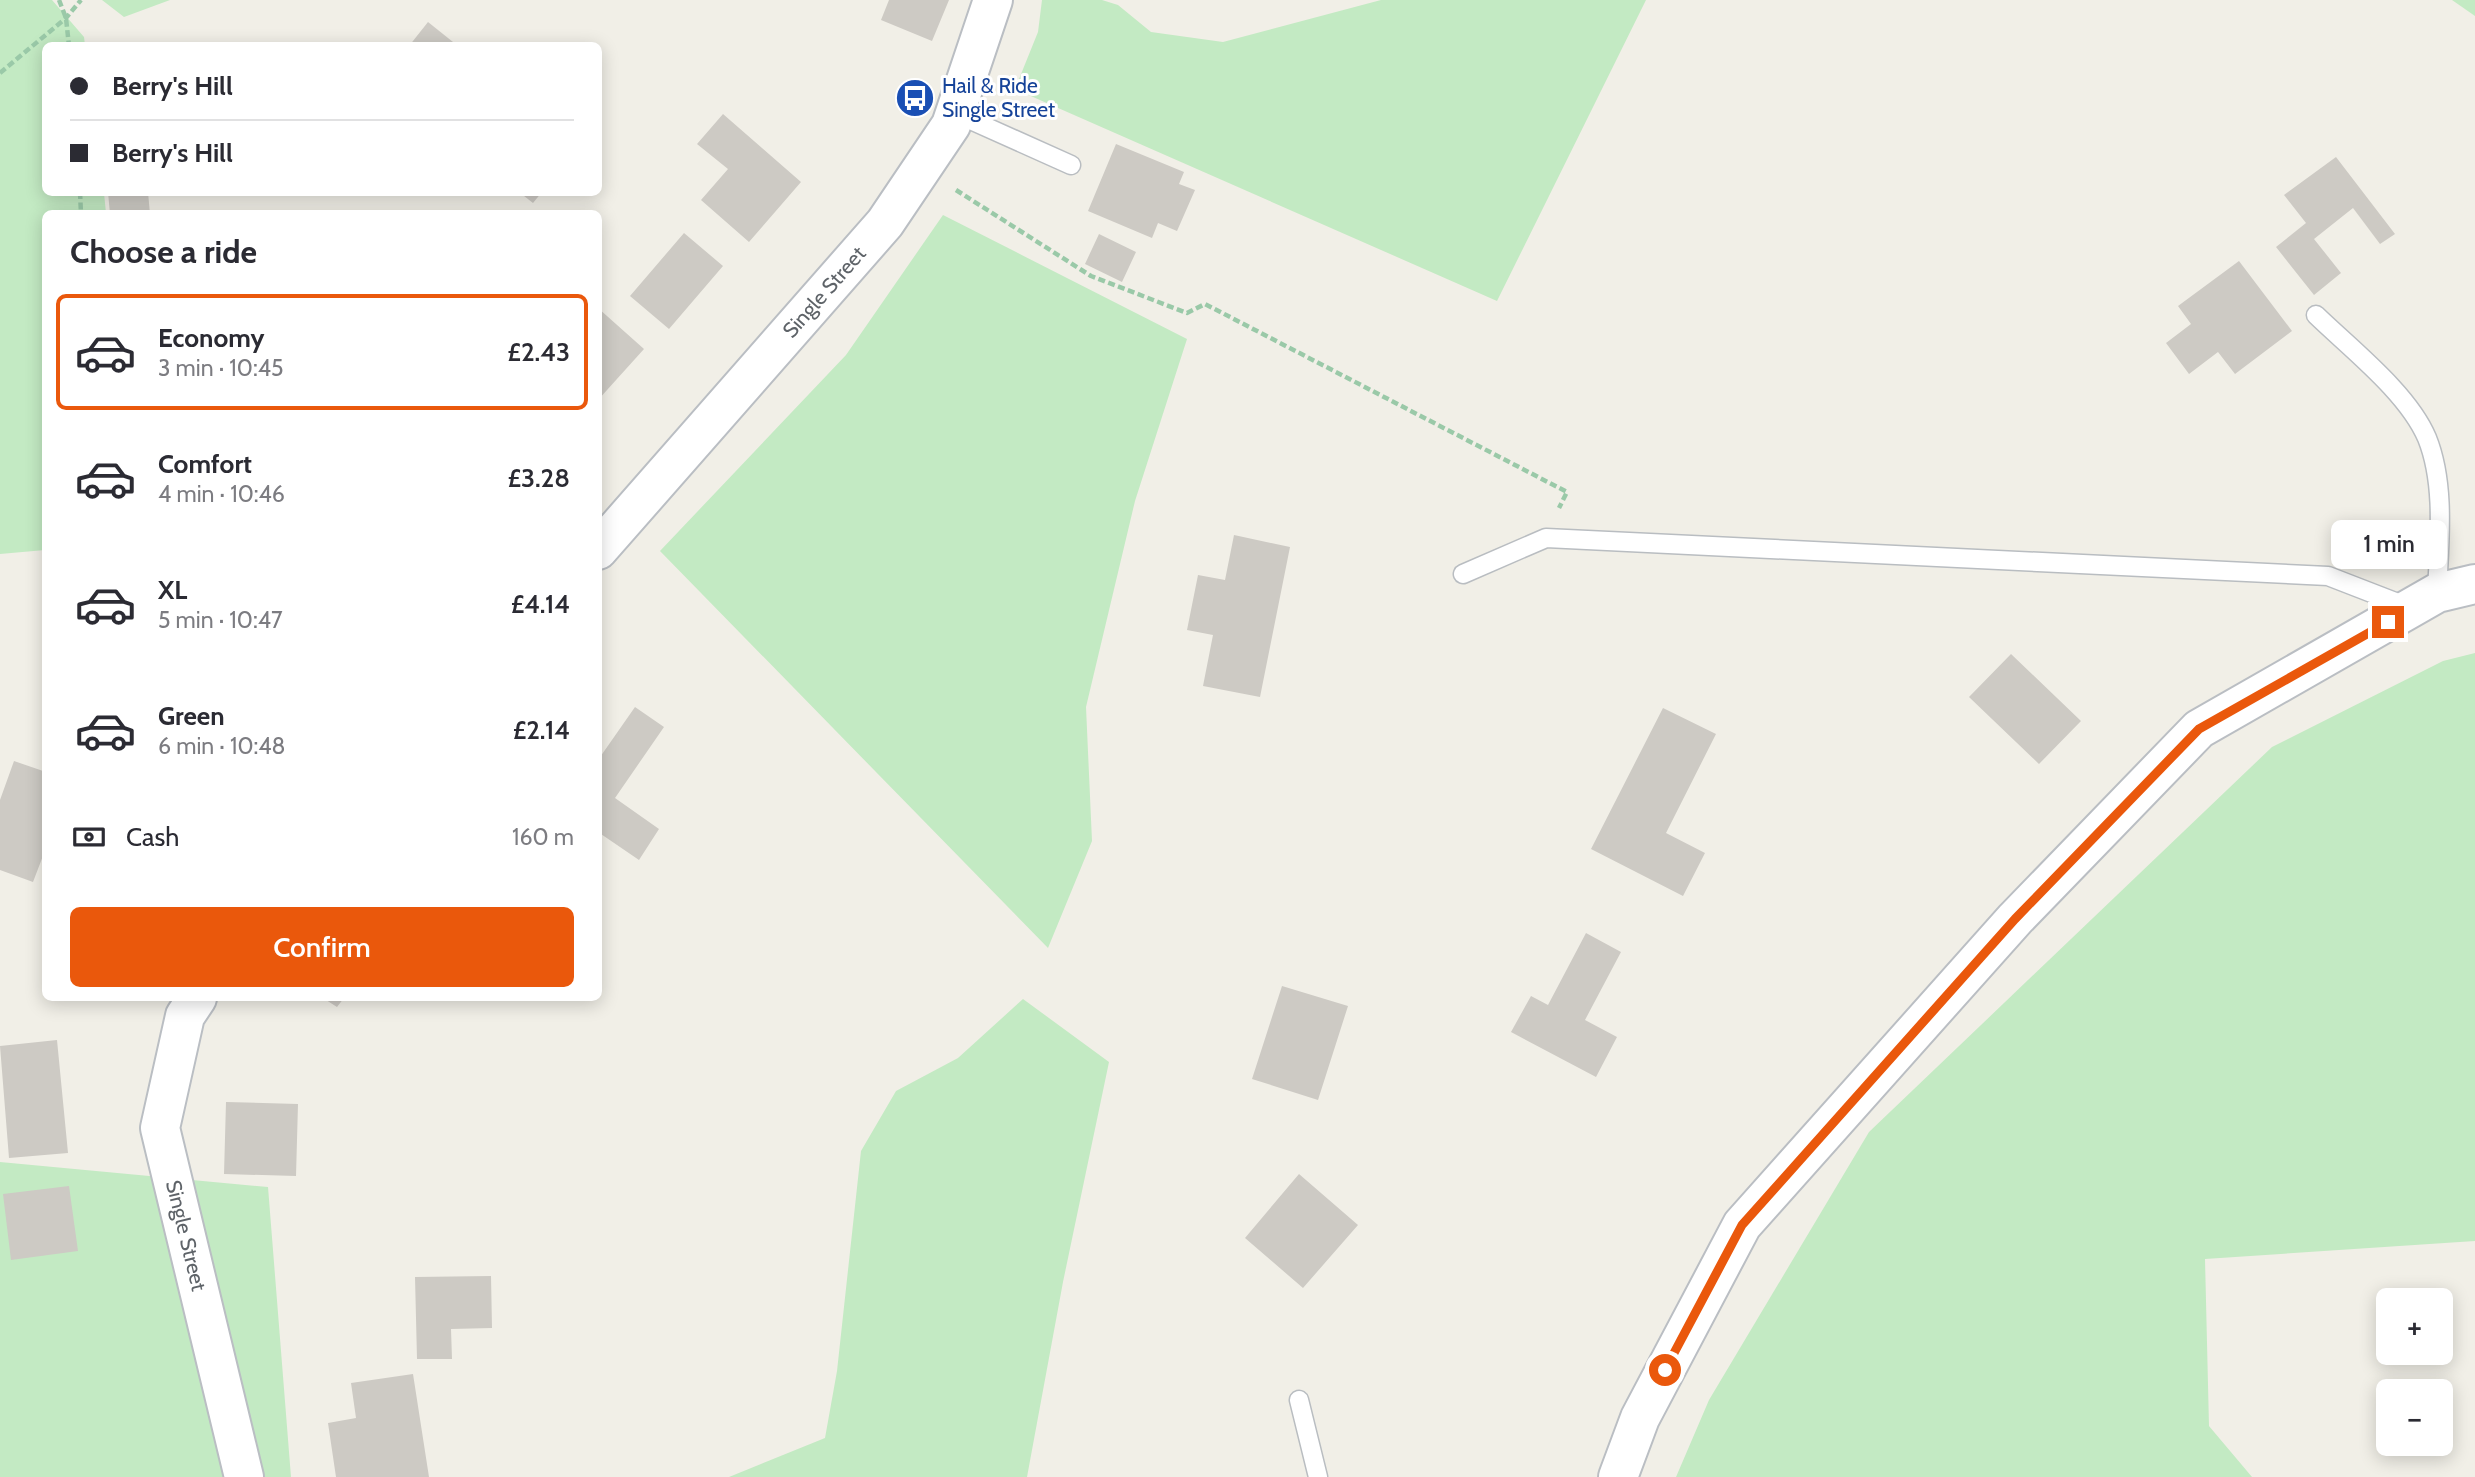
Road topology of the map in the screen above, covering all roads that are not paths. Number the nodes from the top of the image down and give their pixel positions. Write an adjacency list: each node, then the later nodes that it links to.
1 (993, 0): 2 (street, Single Street)
2 (955, 113): 3 (lane); 5 (street, Single Street)
3 (1072, 165)
4 (2316, 315): 8 (lane)
5 (602, 545)
6 (1463, 574): 8 (lane)
7 (2475, 584): 8 (street)
8 (2424, 601): 13 (street)
9 (195, 1001): 11 (street, Single Street)
10 (1299, 1401): 12 (lane)
11 (244, 1477)
12 (1318, 1477)
13 (1618, 1477)

